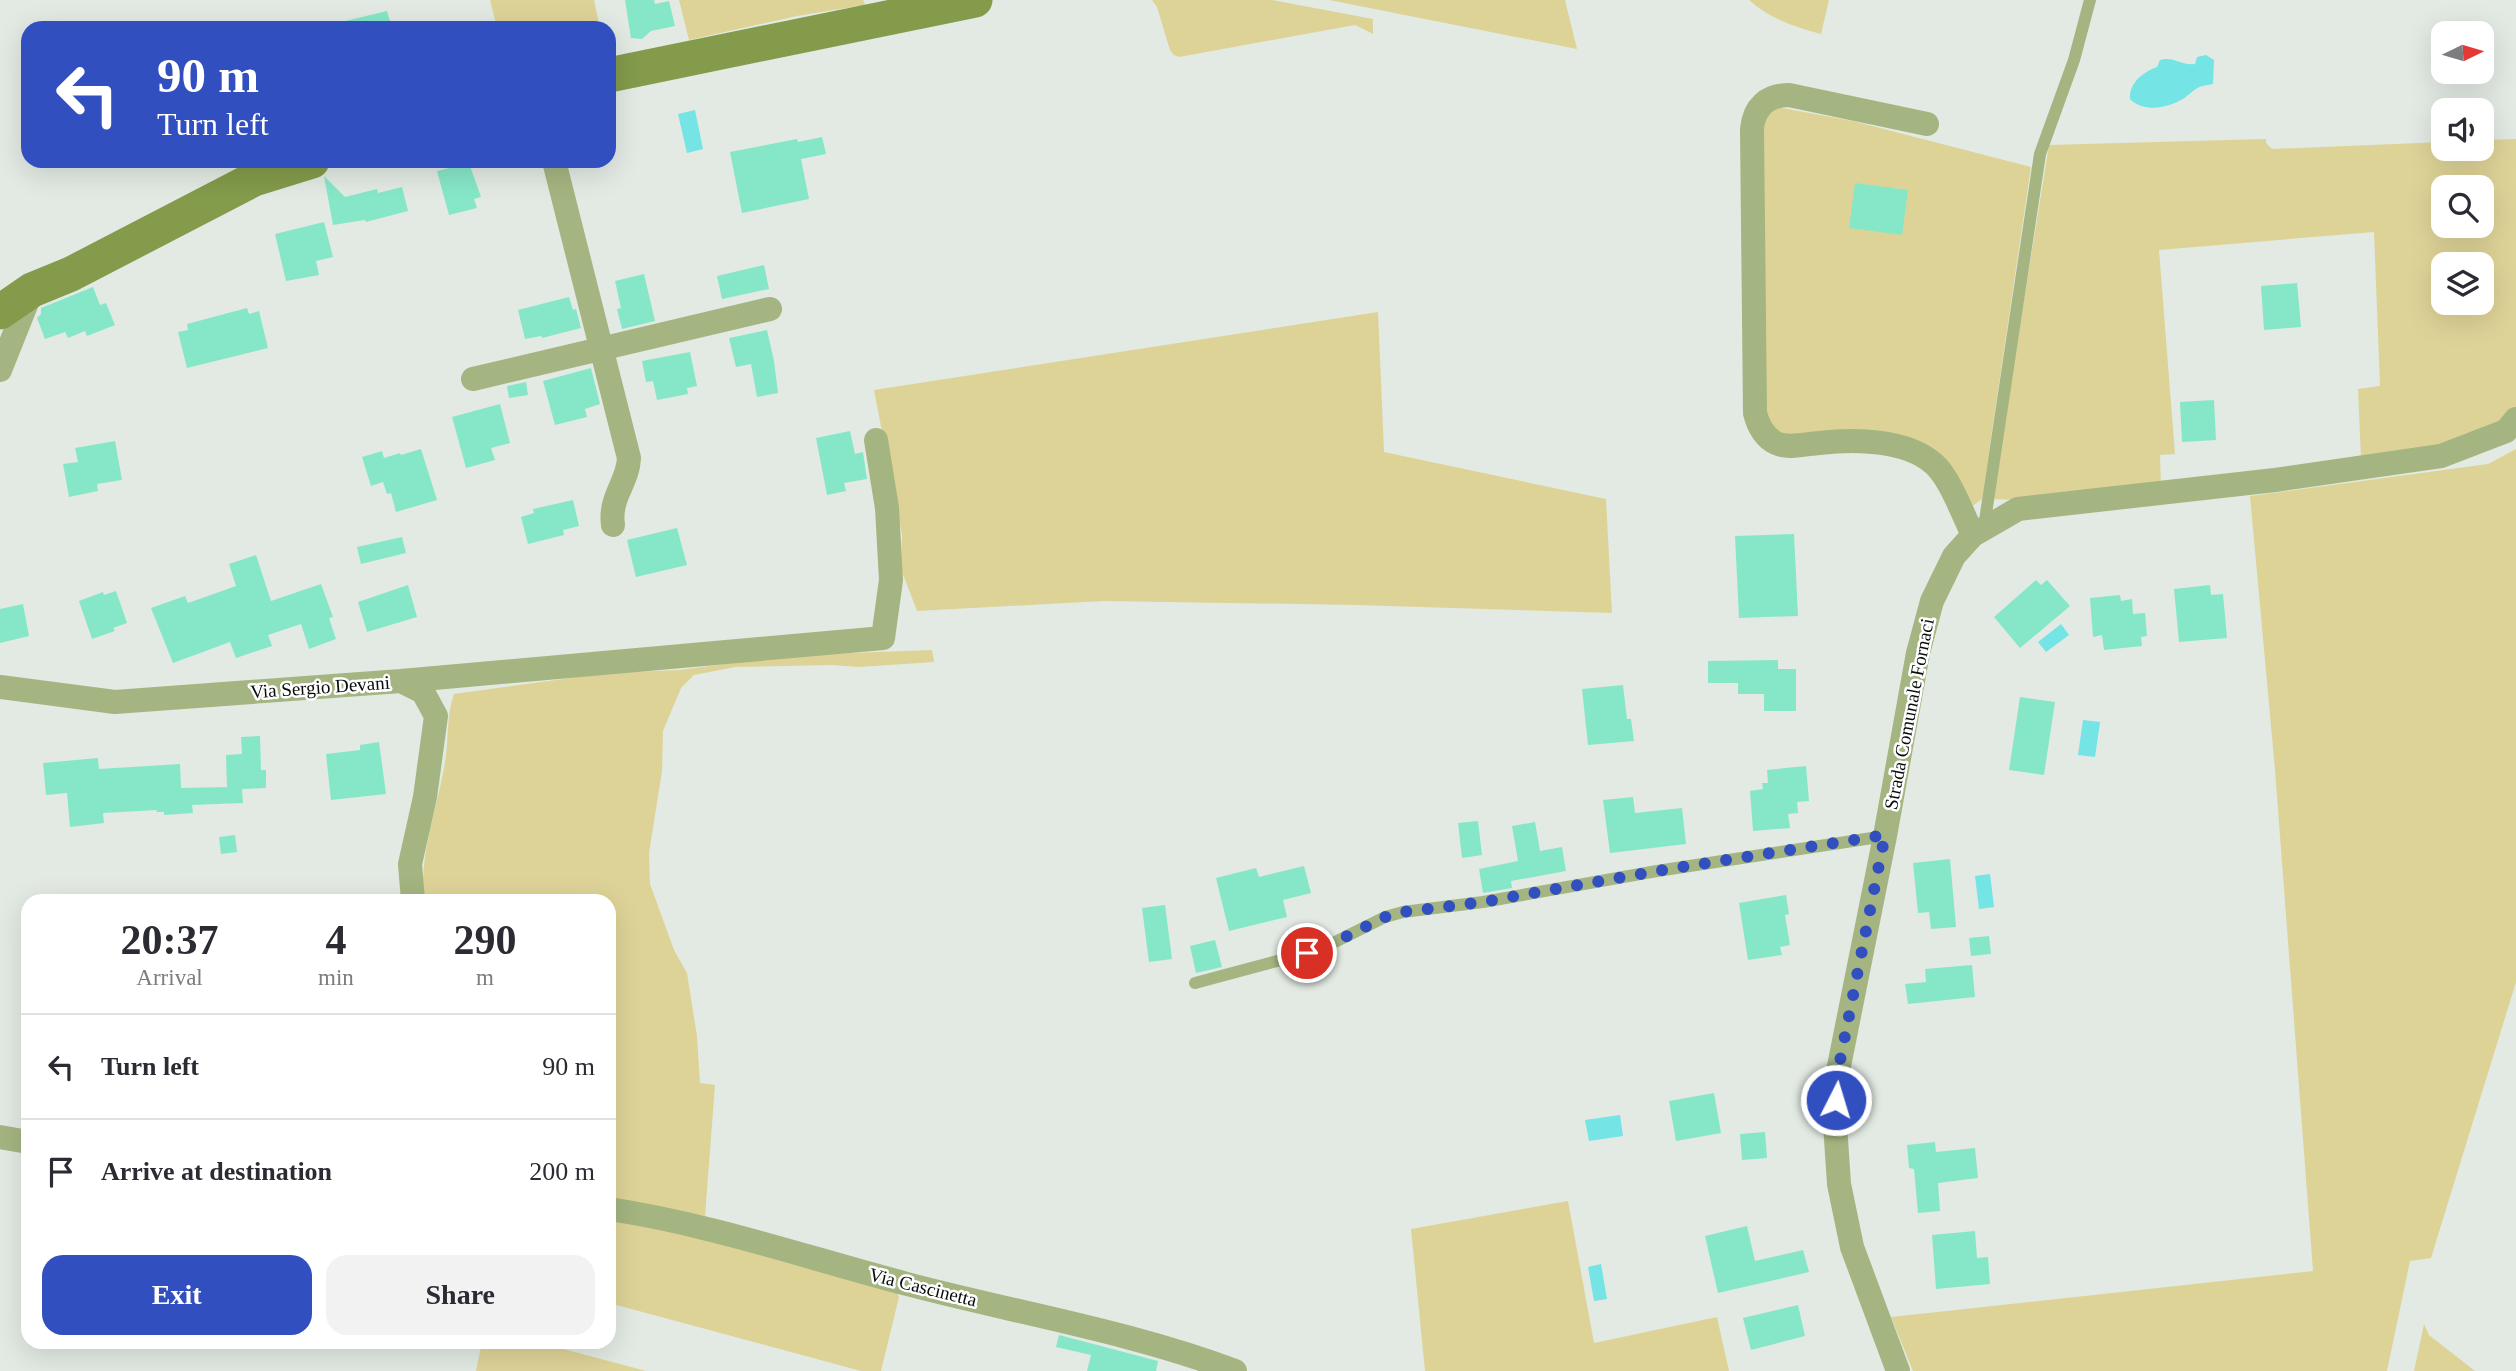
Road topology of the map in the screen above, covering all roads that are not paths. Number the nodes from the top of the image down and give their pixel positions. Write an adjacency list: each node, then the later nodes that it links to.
1 (975, 0): 3 (street)
2 (2090, 0): 16 (lane)
3 (616, 74)
4 (1927, 124): 16 (street)
5 (289, 168): 7 (street)
6 (556, 168): 10 (street)
7 (32, 290): 9 (street); 11 (street)
8 (770, 309): 10 (street)
9 (0, 312)
10 (603, 348): 12 (street); 15 (street)
11 (0, 370)
12 (473, 379)
13 (2516, 419): 16 (street, Strada Comunale Fornaci)
14 (876, 440): 17 (street)
15 (613, 526)
16 (1978, 531): 19 (street, Strada Comunale Fornaci)
17 (401, 681): 18 (street, Via Sergio Devani); 20 (street, Via Sergio Devani)
18 (0, 687)
19 (1885, 835): 21 (lane); 27 (street, Strada Comunale Fornaci)
20 (412, 894)
21 (1195, 983)
22 (0, 1137): 23 (street)
23 (21, 1141)
24 (616, 1210): 25 (street, Via Cascinetta)
25 (1179, 1361): 26 (street, Via Cascinetta)
26 (1235, 1371)
27 (1898, 1371)

